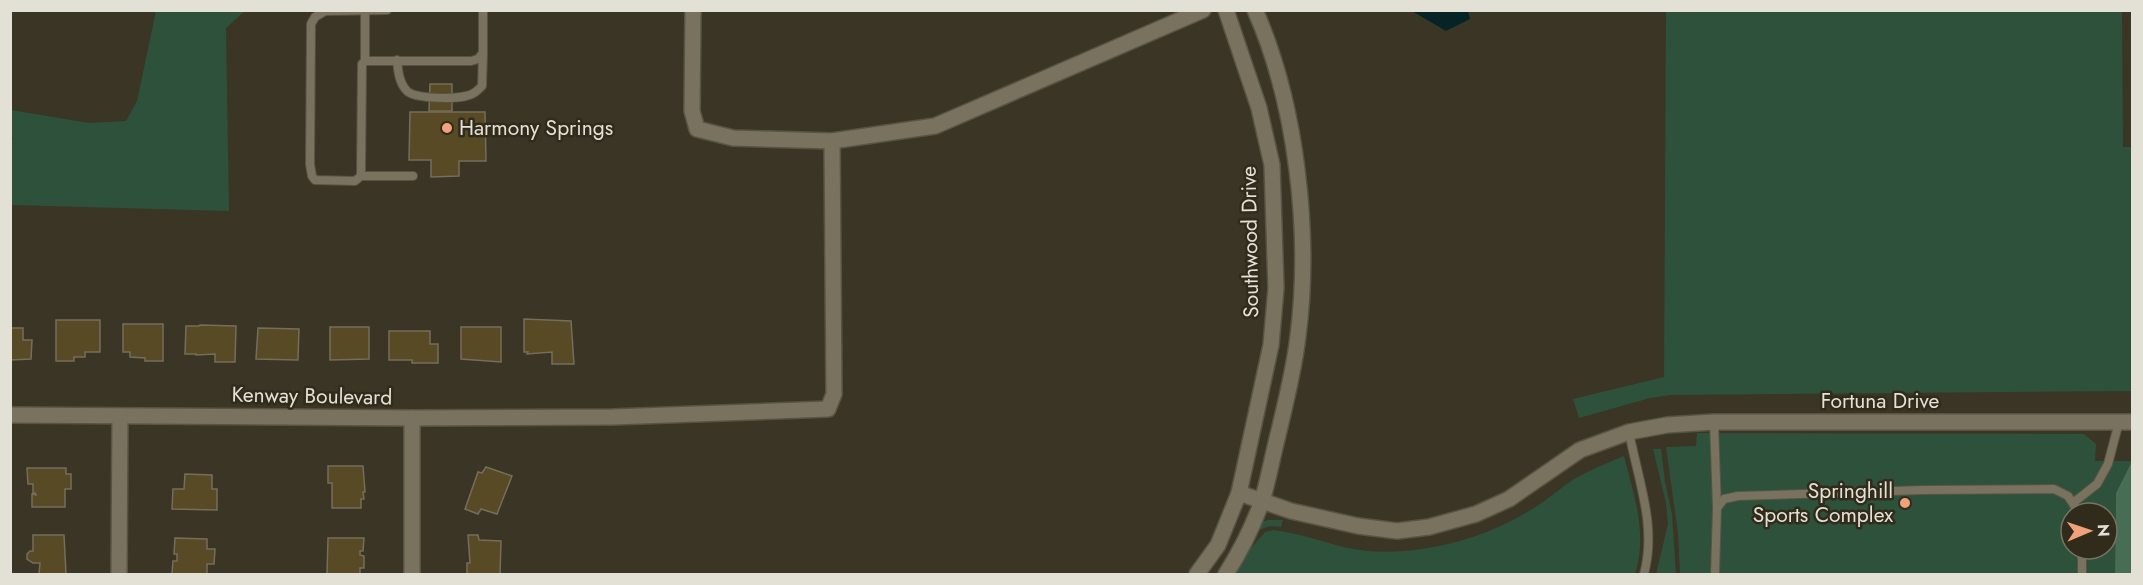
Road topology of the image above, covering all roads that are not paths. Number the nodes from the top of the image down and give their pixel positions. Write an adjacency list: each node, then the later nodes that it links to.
1 (387, 10): 7 (lane)
2 (483, 10): 8 (lane)
3 (693, 10): 11 (street)
4 (1203, 10): 11 (street)
5 (1226, 10): 20 (street, Southwood Drive)
6 (1255, 10): 21 (street)
7 (365, 11): 10 (lane); 12 (lane)
8 (483, 53): 9 (lane); 9 (lane)
9 (397, 60): 10 (lane)
10 (365, 61): 12 (lane)
11 (832, 141): 16 (street, Kenway Boulevard)
12 (361, 176): 13 (lane)
13 (413, 176)
14 (10, 415): 15 (street, Kenway Boulevard)
15 (120, 416): 16 (street, Kenway Boulevard); 25 (street)
16 (412, 418): 26 (street)
17 (1714, 422): 18 (street, Fortuna Drive); 19 (street, Fortuna Drive); 24 (lane)
18 (2126, 422): 23 (lane)
19 (1629, 432): 21 (street, Fortuna Drive); 29 (lane)
20 (1239, 493): 21 (street, Fortuna Drive); 27 (street, Southwood Drive)
21 (1262, 501): 28 (street)
22 (2072, 501): 24 (lane)
23 (2076, 501)
24 (1717, 508): 30 (lane)
25 (119, 574)
26 (412, 574)
27 (1197, 574)
28 (1226, 574)
29 (1644, 574)
30 (1715, 574)

